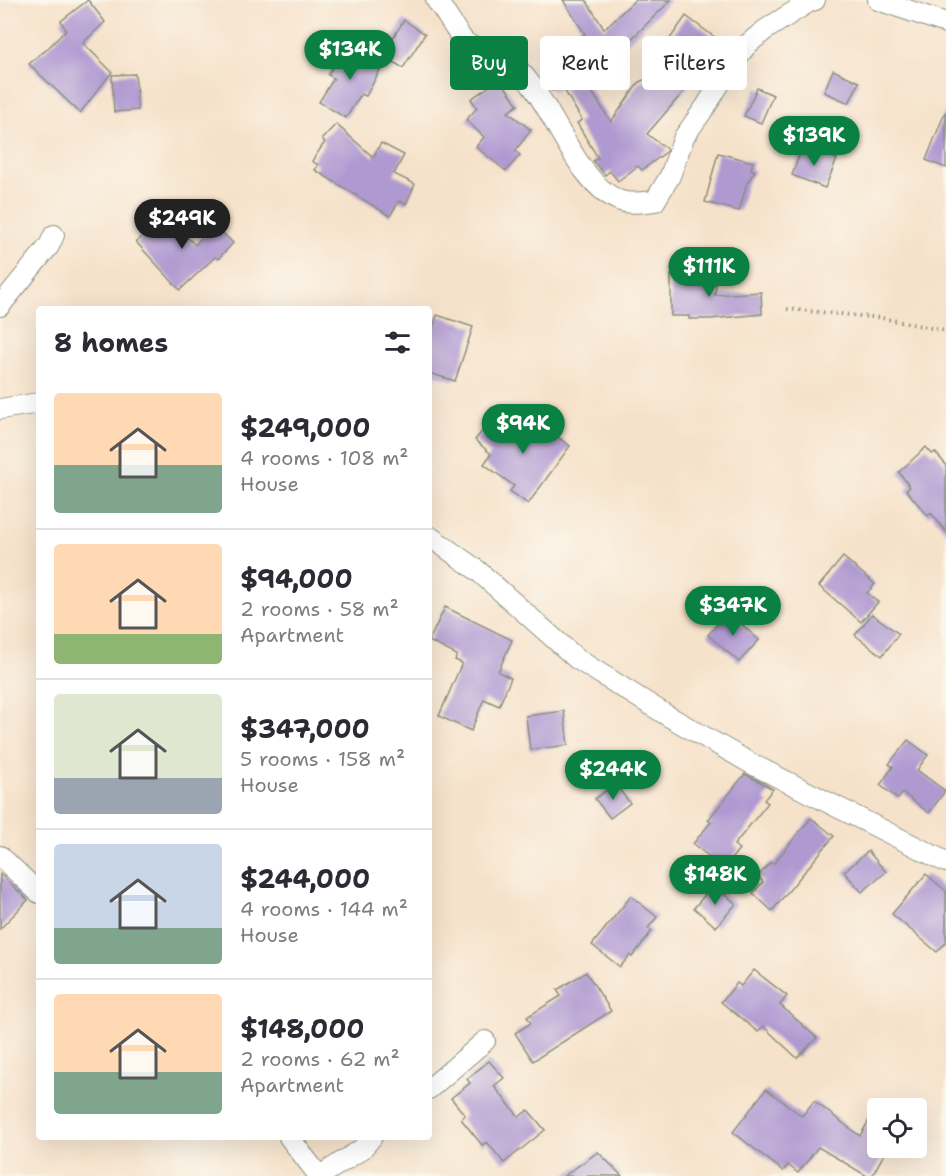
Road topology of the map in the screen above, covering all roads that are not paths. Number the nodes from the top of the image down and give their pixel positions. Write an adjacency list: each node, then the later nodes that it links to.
1 (436, 0): 2 (street)
2 (815, 0)
3 (878, 0): 4 (street)
4 (946, 23)
5 (54, 234): 6 (street)
6 (0, 306)
7 (36, 404): 8 (street)
8 (0, 409)
9 (432, 538): 11 (street)
10 (0, 856): 12 (street)
11 (946, 862)
12 (36, 890)
13 (484, 1041): 14 (street)
14 (432, 1086)
15 (291, 1140): 17 (street)
16 (370, 1140): 17 (street)
17 (319, 1176)

